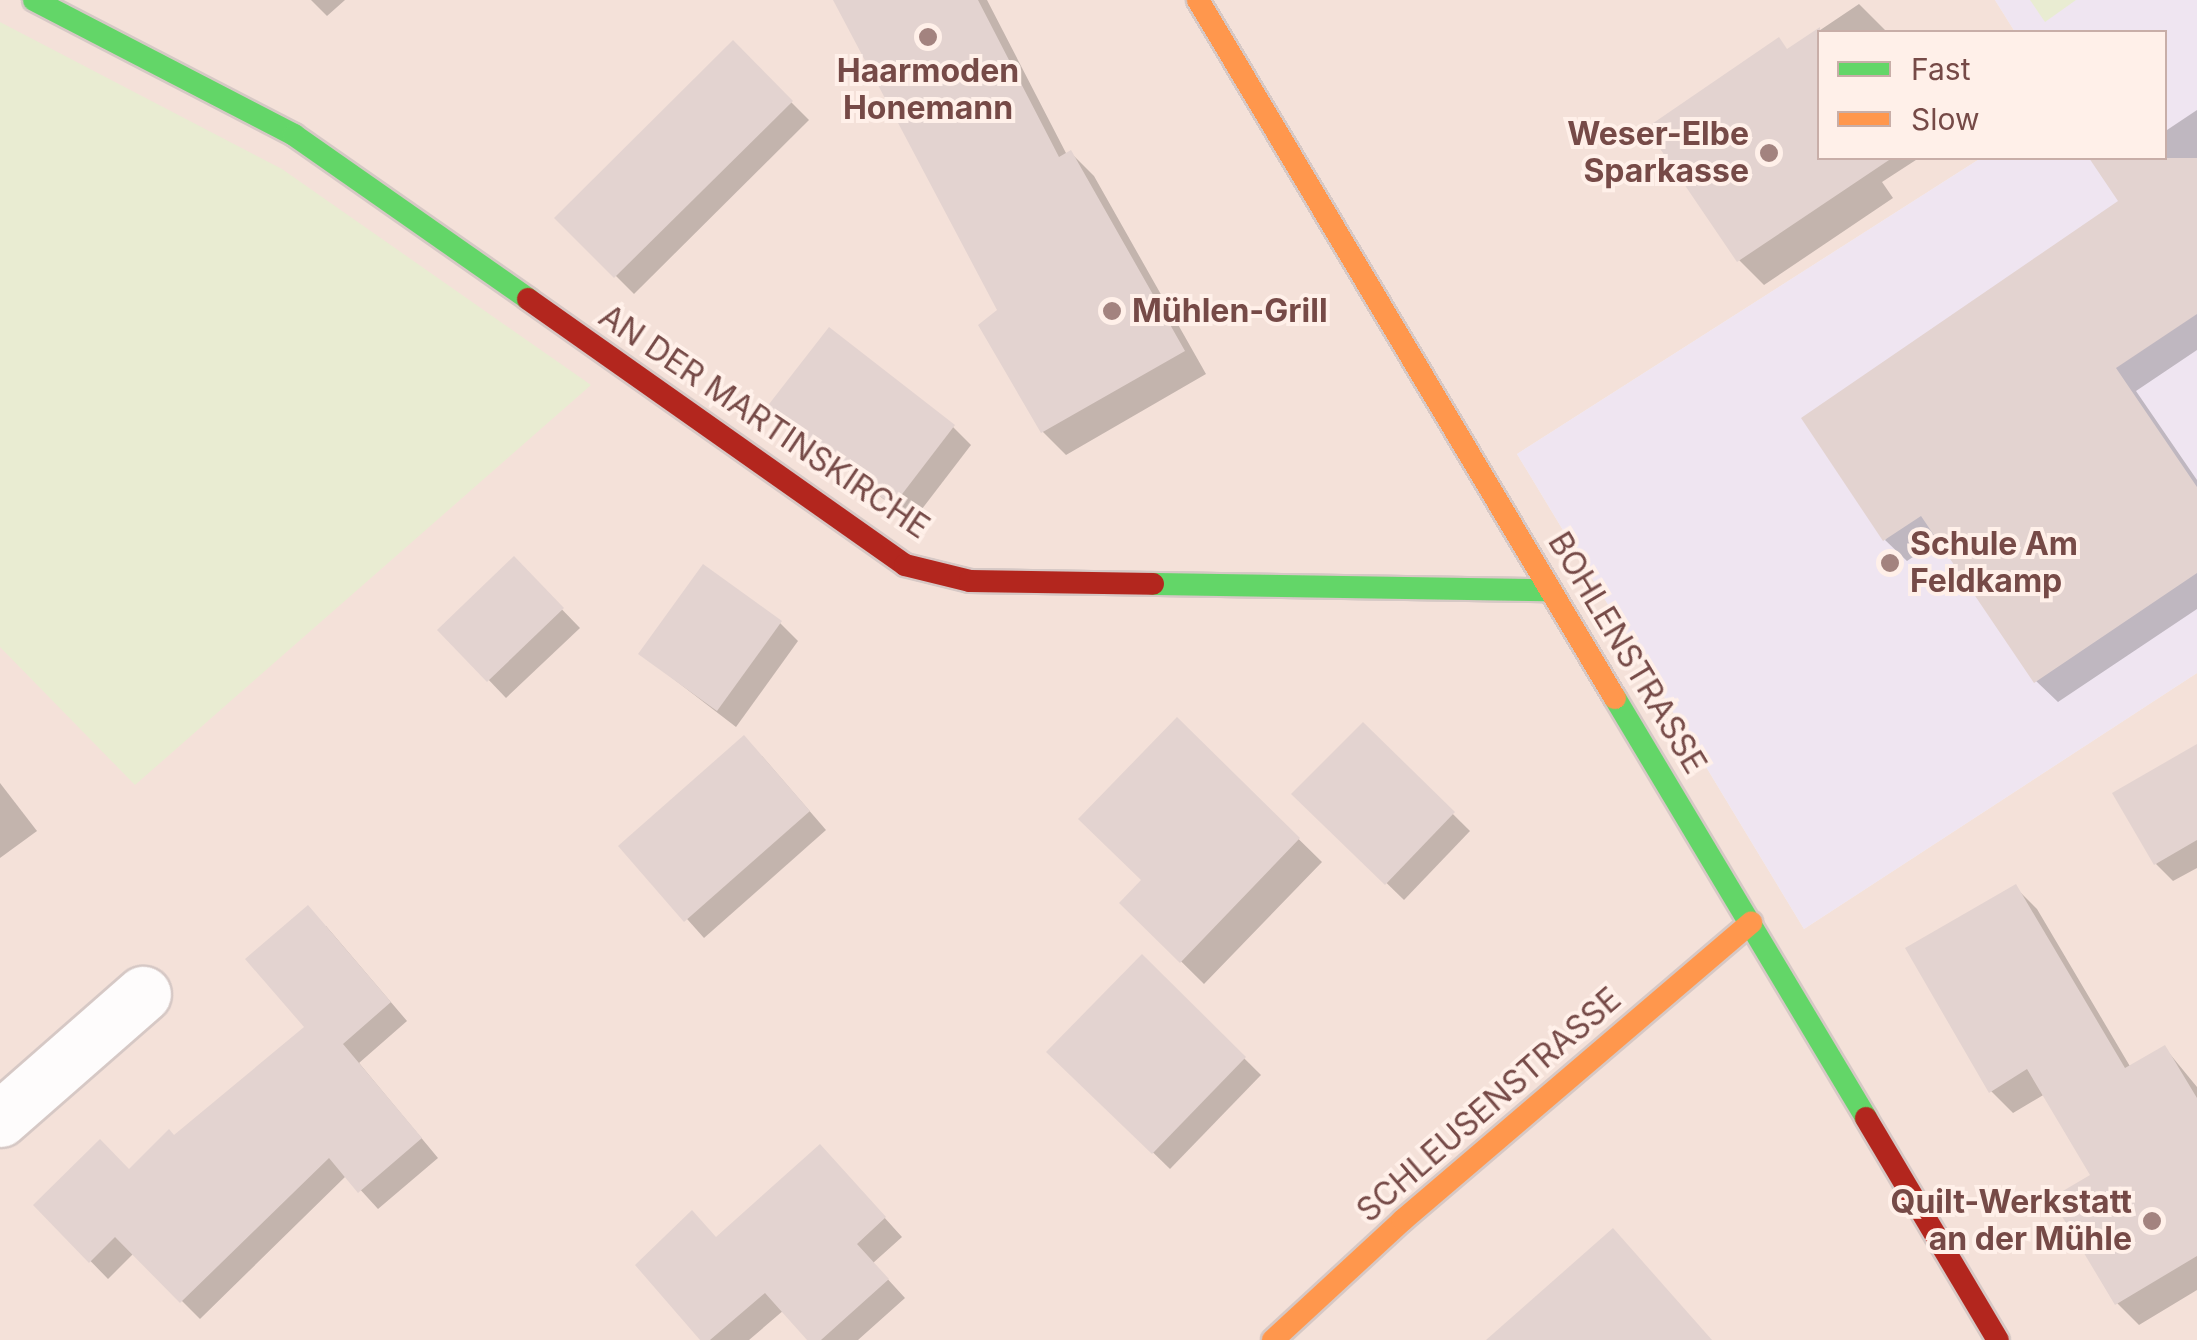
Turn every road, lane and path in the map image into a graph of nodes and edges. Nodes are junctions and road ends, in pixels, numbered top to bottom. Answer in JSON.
{"nodes":[{"id":1,"x":34,"y":0,"type":"edge"},
{"id":2,"x":1198,"y":0,"type":"edge"},
{"id":3,"x":1550,"y":590,"type":"junction"},
{"id":4,"x":1750,"y":923,"type":"junction"},
{"id":5,"x":143,"y":994,"type":"dead end"},
{"id":6,"x":0,"y":1119,"type":"edge"},
{"id":7,"x":1273,"y":1340,"type":"edge"},
{"id":8,"x":1998,"y":1340,"type":"edge"}],
"edges":[{"from":1,"to":3,"type":"street","name":"AN DER MARTINSKIRCHE"},
{"from":2,"to":3,"type":"street","name":"BOHLENSTRASSE"},
{"from":3,"to":4,"type":"street","name":"BOHLENSTRASSE"},
{"from":4,"to":7,"type":"street","name":"SCHLEUSENSTRASSE"},
{"from":4,"to":8,"type":"street","name":"BOHLENSTRASSE"},
{"from":5,"to":6,"type":"street"}]}
